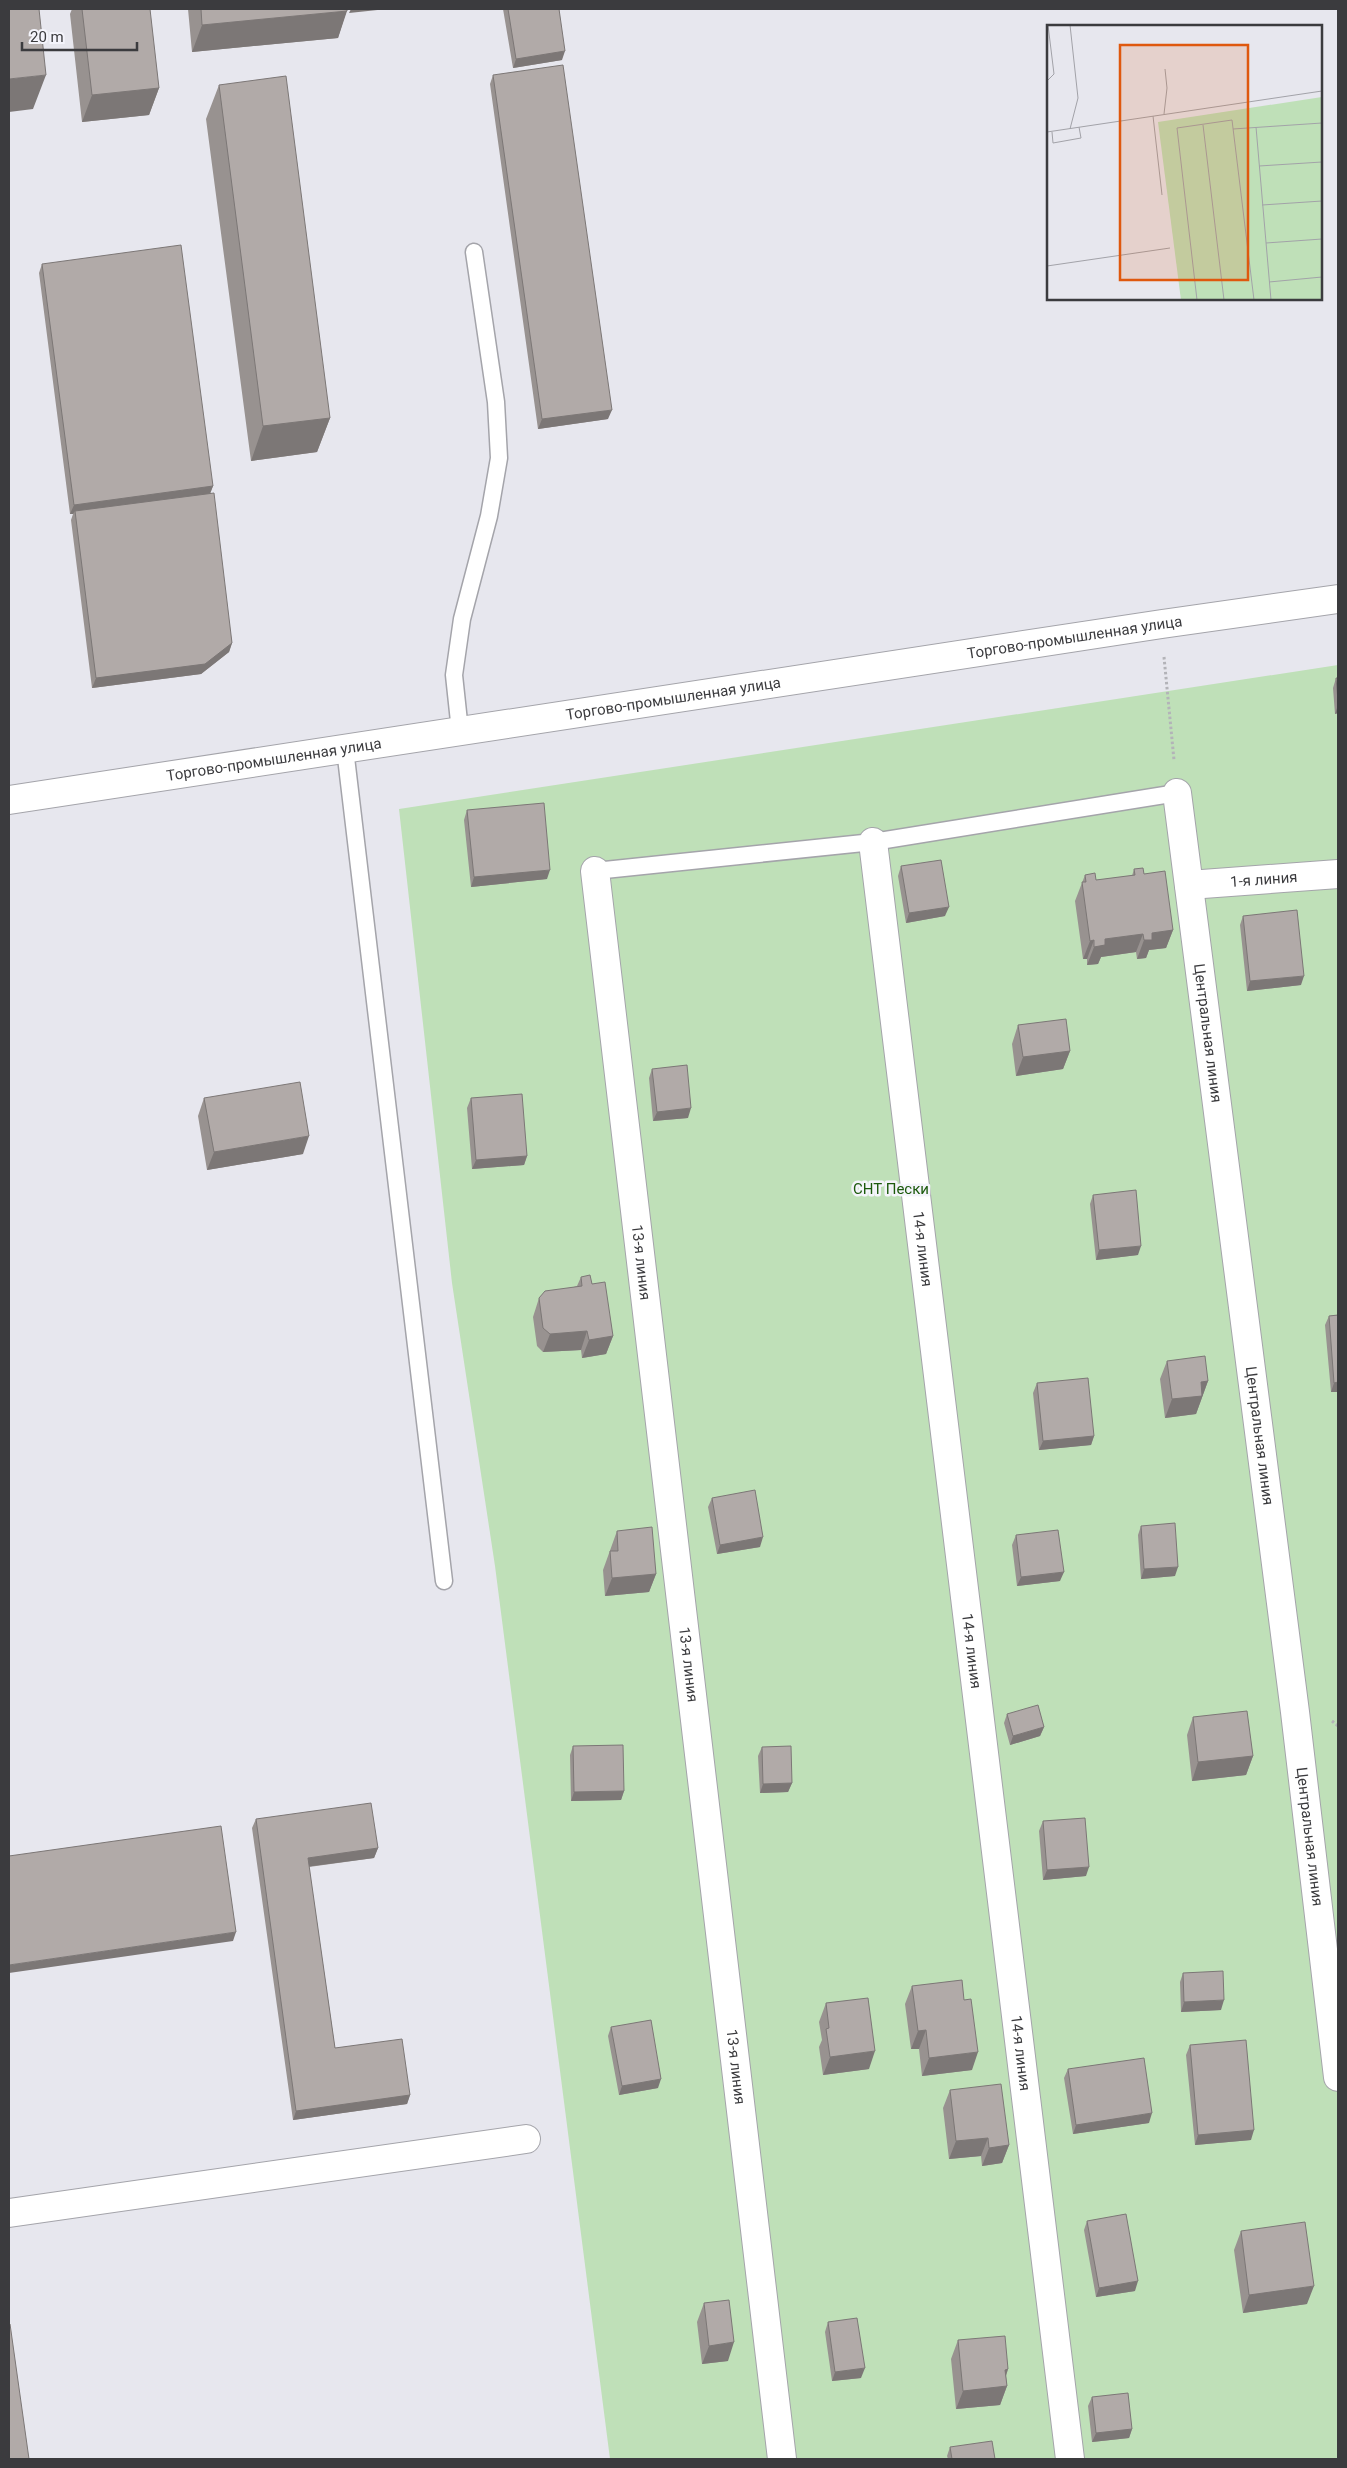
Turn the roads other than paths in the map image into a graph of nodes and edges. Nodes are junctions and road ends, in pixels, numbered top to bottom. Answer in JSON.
{"nodes":[{"id":1,"x":474,"y":252,"type":"dead end"},
{"id":2,"x":1338,"y":599,"type":"edge"},
{"id":3,"x":460,"y":731,"type":"junction"},
{"id":4,"x":345,"y":749,"type":"junction"},
{"id":5,"x":1177,"y":793,"type":"joint"},
{"id":6,"x":9,"y":800,"type":"edge"},
{"id":7,"x":874,"y":842,"type":"junction"},
{"id":8,"x":595,"y":870,"type":"joint"},
{"id":9,"x":1338,"y":874,"type":"edge"},
{"id":10,"x":1189,"y":885,"type":"junction"},
{"id":11,"x":444,"y":1581,"type":"dead end"},
{"id":12,"x":1338,"y":2077,"type":"edge"},
{"id":13,"x":526,"y":2139,"type":"dead end"},
{"id":14,"x":9,"y":2213,"type":"edge"},
{"id":15,"x":782,"y":2459,"type":"edge"},
{"id":16,"x":1070,"y":2459,"type":"edge"}],
"edges":[{"from":1,"to":3,"type":"lane"},
{"from":2,"to":3,"type":"street","name":"Торгово-промышленная улица"},
{"from":3,"to":4,"type":"street","name":"Торгово-промышленная улица"},
{"from":4,"to":6,"type":"street","name":"Торгово-промышленная улица"},
{"from":4,"to":11,"type":"lane"},
{"from":5,"to":7,"type":"lane"},
{"from":5,"to":10,"type":"street","name":"Центральная линия"},
{"from":7,"to":8,"type":"lane"},
{"from":7,"to":16,"type":"street","name":"14-я линия"},
{"from":8,"to":15,"type":"street","name":"13-я линия"},
{"from":9,"to":10,"type":"street","name":"1-я линия"},
{"from":10,"to":12,"type":"street","name":"Центральная линия"},
{"from":13,"to":14,"type":"street"}]}
